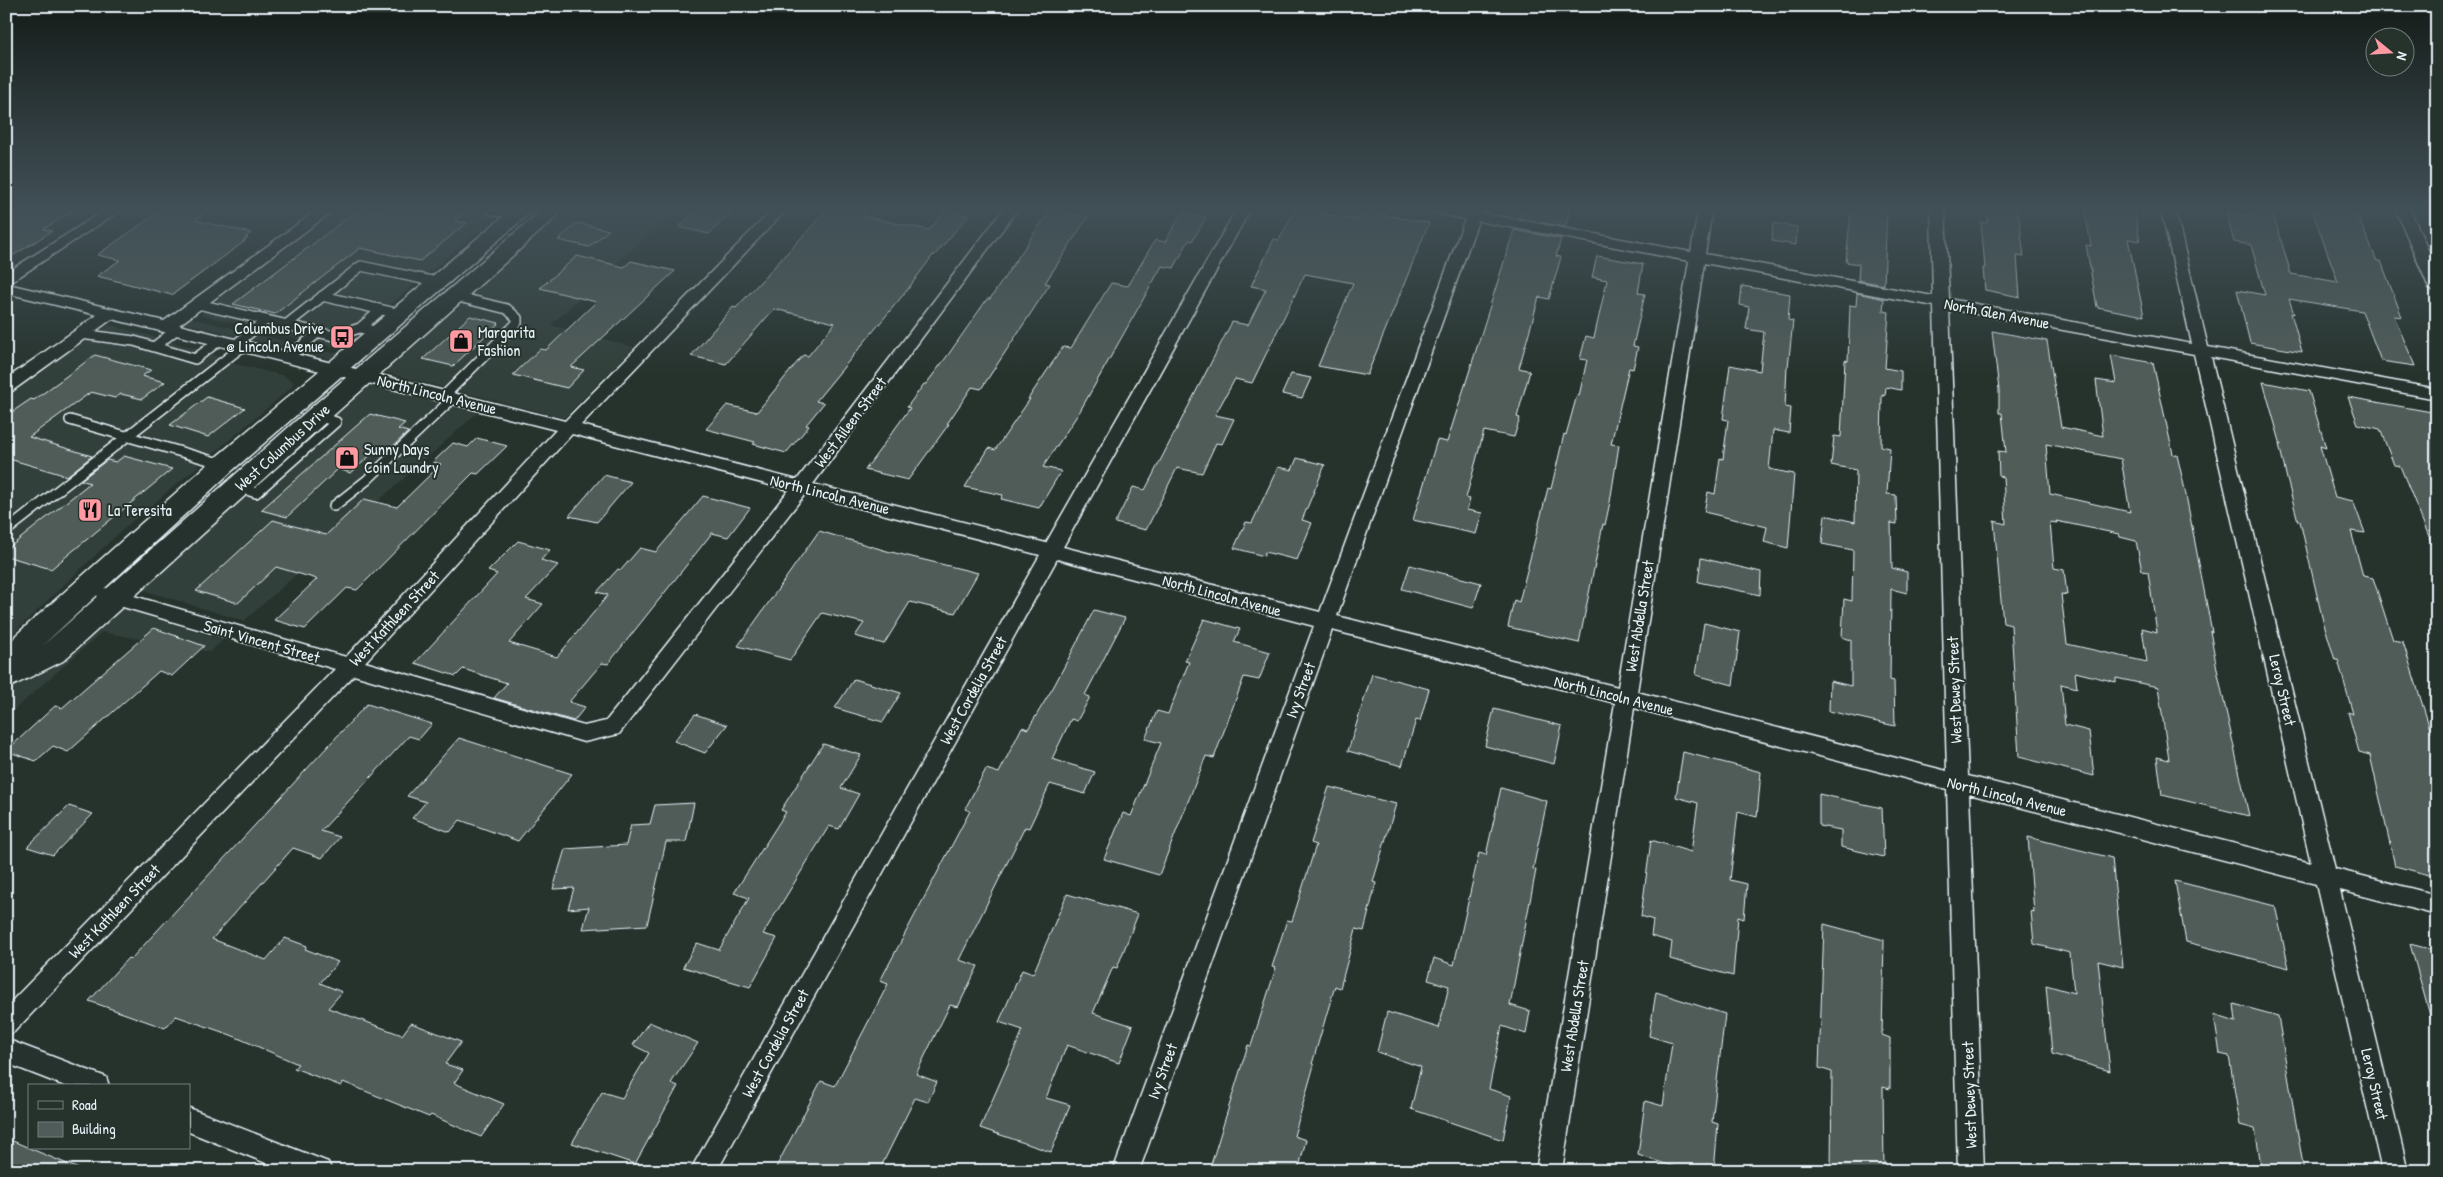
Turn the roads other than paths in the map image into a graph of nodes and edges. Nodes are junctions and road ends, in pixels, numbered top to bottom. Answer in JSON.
{"nodes":[{"id":1,"x":29,"y":265,"type":"edge"},
{"id":2,"x":251,"y":265,"type":"edge"},
{"id":3,"x":469,"y":265,"type":"edge"},
{"id":4,"x":479,"y":265,"type":"edge"},
{"id":5,"x":726,"y":265,"type":"edge"},
{"id":6,"x":969,"y":265,"type":"edge"},
{"id":7,"x":1212,"y":265,"type":"edge"},
{"id":8,"x":1454,"y":265,"type":"edge"},
{"id":9,"x":1697,"y":265,"type":"edge"},
{"id":10,"x":1741,"y":265,"type":"edge"},
{"id":11,"x":1940,"y":265,"type":"edge"},
{"id":12,"x":2182,"y":265,"type":"edge"},
{"id":13,"x":2427,"y":265,"type":"edge"},
{"id":14,"x":6,"y":280,"type":"edge"},
{"id":15,"x":6,"y":288,"type":"edge"},
{"id":16,"x":2437,"y":288,"type":"edge"},
{"id":17,"x":446,"y":289,"type":"junction"},
{"id":18,"x":322,"y":296,"type":"junction"},
{"id":19,"x":1941,"y":302,"type":"junction"},
{"id":20,"x":198,"y":304,"type":"junction"},
{"id":21,"x":110,"y":313,"type":"junction"},
{"id":22,"x":266,"y":320,"type":"junction"},
{"id":23,"x":380,"y":321,"type":"junction"},
{"id":24,"x":286,"y":324,"type":"junction"},
{"id":25,"x":172,"y":328,"type":"junction"},
{"id":26,"x":319,"y":332,"type":"junction"},
{"id":27,"x":81,"y":334,"type":"junction"},
{"id":28,"x":233,"y":343,"type":"junction"},
{"id":29,"x":154,"y":347,"type":"junction"},
{"id":30,"x":2203,"y":351,"type":"junction"},
{"id":31,"x":288,"y":357,"type":"junction"},
{"id":32,"x":336,"y":368,"type":"junction"},
{"id":33,"x":363,"y":376,"type":"junction"},
{"id":34,"x":6,"y":387,"type":"edge"},
{"id":35,"x":2437,"y":394,"type":"edge"},
{"id":36,"x":449,"y":397,"type":"junction"},
{"id":37,"x":70,"y":420,"type":"dead end"},
{"id":38,"x":568,"y":428,"type":"junction"},
{"id":39,"x":128,"y":437,"type":"junction"},
{"id":40,"x":231,"y":476,"type":"junction"},
{"id":41,"x":801,"y":487,"type":"junction"},
{"id":42,"x":334,"y":506,"type":"dead end"},
{"id":43,"x":6,"y":531,"type":"edge"},
{"id":44,"x":1052,"y":550,"type":"junction"},
{"id":45,"x":85,"y":588,"type":"junction"},
{"id":46,"x":115,"y":597,"type":"junction"},
{"id":47,"x":1325,"y":621,"type":"junction"},
{"id":48,"x":350,"y":666,"type":"junction"},
{"id":49,"x":6,"y":676,"type":"edge"},
{"id":50,"x":1626,"y":698,"type":"junction"},
{"id":51,"x":584,"y":734,"type":"joint"},
{"id":52,"x":1958,"y":783,"type":"junction"},
{"id":53,"x":2327,"y":877,"type":"junction"},
{"id":54,"x":2437,"y":905,"type":"edge"},
{"id":55,"x":6,"y":1024,"type":"edge"},
{"id":56,"x":6,"y":1051,"type":"edge"},
{"id":57,"x":93,"y":1084,"type":"edge"},
{"id":58,"x":190,"y":1120,"type":"edge"},
{"id":59,"x":283,"y":1164,"type":"edge"},
{"id":60,"x":319,"y":1171,"type":"edge"},
{"id":61,"x":703,"y":1171,"type":"edge"},
{"id":62,"x":1126,"y":1171,"type":"edge"},
{"id":63,"x":1548,"y":1171,"type":"edge"},
{"id":64,"x":1971,"y":1171,"type":"edge"},
{"id":65,"x":2395,"y":1171,"type":"edge"}],
"edges":[{"from":1,"to":14,"type":"street"},
{"from":2,"to":20,"type":"street"},
{"from":3,"to":17,"type":"main road","name":"West Columbus Drive"},
{"from":4,"to":17,"type":"main road","name":"West Columbus Drive"},
{"from":5,"to":38,"type":"street","name":"West Kathleen Street"},
{"from":6,"to":41,"type":"street","name":"West Aileen Street"},
{"from":7,"to":44,"type":"street","name":"West Cordelia Street"},
{"from":8,"to":47,"type":"street","name":"Ivy Street"},
{"from":9,"to":50,"type":"street","name":"West Abdella Street"},
{"from":10,"to":19,"type":"street","name":"North Glen Avenue"},
{"from":11,"to":19,"type":"street","name":"West Dewey Street"},
{"from":12,"to":30,"type":"street","name":"Leroy Street"},
{"from":13,"to":16,"type":"street"},
{"from":15,"to":21,"type":"street","name":"North Lincoln Avenue"},
{"from":17,"to":18,"type":"lane"},
{"from":17,"to":23,"type":"main road","name":"West Columbus Drive"},
{"from":17,"to":33,"type":"main road","name":"West Columbus Drive"},
{"from":17,"to":36,"type":"lane"},
{"from":18,"to":23,"type":"lane"},
{"from":18,"to":24,"type":"lane"},
{"from":19,"to":30,"type":"street","name":"North Glen Avenue"},
{"from":19,"to":52,"type":"street","name":"West Dewey Street"},
{"from":20,"to":22,"type":"lane"},
{"from":20,"to":25,"type":"street"},
{"from":21,"to":25,"type":"street","name":"North Lincoln Avenue"},
{"from":21,"to":27,"type":"street"},
{"from":22,"to":24,"type":"lane"},
{"from":22,"to":28,"type":"lane"},
{"from":23,"to":26,"type":"lane"},
{"from":23,"to":32,"type":"main road","name":"West Columbus Drive"},
{"from":24,"to":26,"type":"lane"},
{"from":25,"to":28,"type":"street","name":"North Lincoln Avenue"},
{"from":25,"to":29,"type":"lane"},
{"from":26,"to":31,"type":"lane"},
{"from":27,"to":29,"type":"lane"},
{"from":27,"to":34,"type":"street"},
{"from":28,"to":29,"type":"lane"},
{"from":28,"to":31,"type":"street","name":"North Lincoln Avenue"},
{"from":28,"to":39,"type":"lane"},
{"from":30,"to":35,"type":"street","name":"North Glen Avenue"},
{"from":30,"to":53,"type":"street","name":"Leroy Street"},
{"from":31,"to":32,"type":"street","name":"North Lincoln Avenue"},
{"from":32,"to":33,"type":"street","name":"North Lincoln Avenue"},
{"from":32,"to":40,"type":"main road","name":"West Columbus Drive"},
{"from":33,"to":36,"type":"street","name":"North Lincoln Avenue"},
{"from":33,"to":40,"type":"main road","name":"West Columbus Drive"},
{"from":36,"to":38,"type":"street","name":"North Lincoln Avenue"},
{"from":36,"to":42,"type":"lane"},
{"from":37,"to":39,"type":"lane"},
{"from":38,"to":41,"type":"street","name":"North Lincoln Avenue"},
{"from":38,"to":48,"type":"street","name":"West Kathleen Street"},
{"from":39,"to":40,"type":"lane"},
{"from":39,"to":43,"type":"lane"},
{"from":40,"to":45,"type":"main road","name":"West Columbus Drive"},
{"from":40,"to":46,"type":"main road","name":"West Columbus Drive"},
{"from":41,"to":44,"type":"street","name":"North Lincoln Avenue"},
{"from":41,"to":51,"type":"street","name":"West Aileen Street"},
{"from":44,"to":47,"type":"street","name":"North Lincoln Avenue"},
{"from":44,"to":61,"type":"street","name":"West Cordelia Street"},
{"from":45,"to":46,"type":"street","name":"Saint Vincent Street"},
{"from":45,"to":49,"type":"main road","name":"West Columbus Drive"},
{"from":46,"to":48,"type":"street","name":"Saint Vincent Street"},
{"from":46,"to":49,"type":"main road","name":"West Columbus Drive"},
{"from":47,"to":50,"type":"street","name":"North Lincoln Avenue"},
{"from":47,"to":62,"type":"street","name":"Ivy Street"},
{"from":48,"to":51,"type":"street","name":"Saint Vincent Street"},
{"from":48,"to":55,"type":"street","name":"West Kathleen Street"},
{"from":50,"to":52,"type":"street","name":"North Lincoln Avenue"},
{"from":50,"to":63,"type":"street","name":"West Abdella Street"},
{"from":52,"to":53,"type":"street","name":"North Lincoln Avenue"},
{"from":52,"to":64,"type":"street","name":"West Dewey Street"},
{"from":53,"to":54,"type":"street","name":"North Lincoln Avenue"},
{"from":53,"to":65,"type":"street","name":"Leroy Street"},
{"from":56,"to":57,"type":"street"},
{"from":58,"to":59,"type":"street"},
{"from":59,"to":60,"type":"street"}]}
